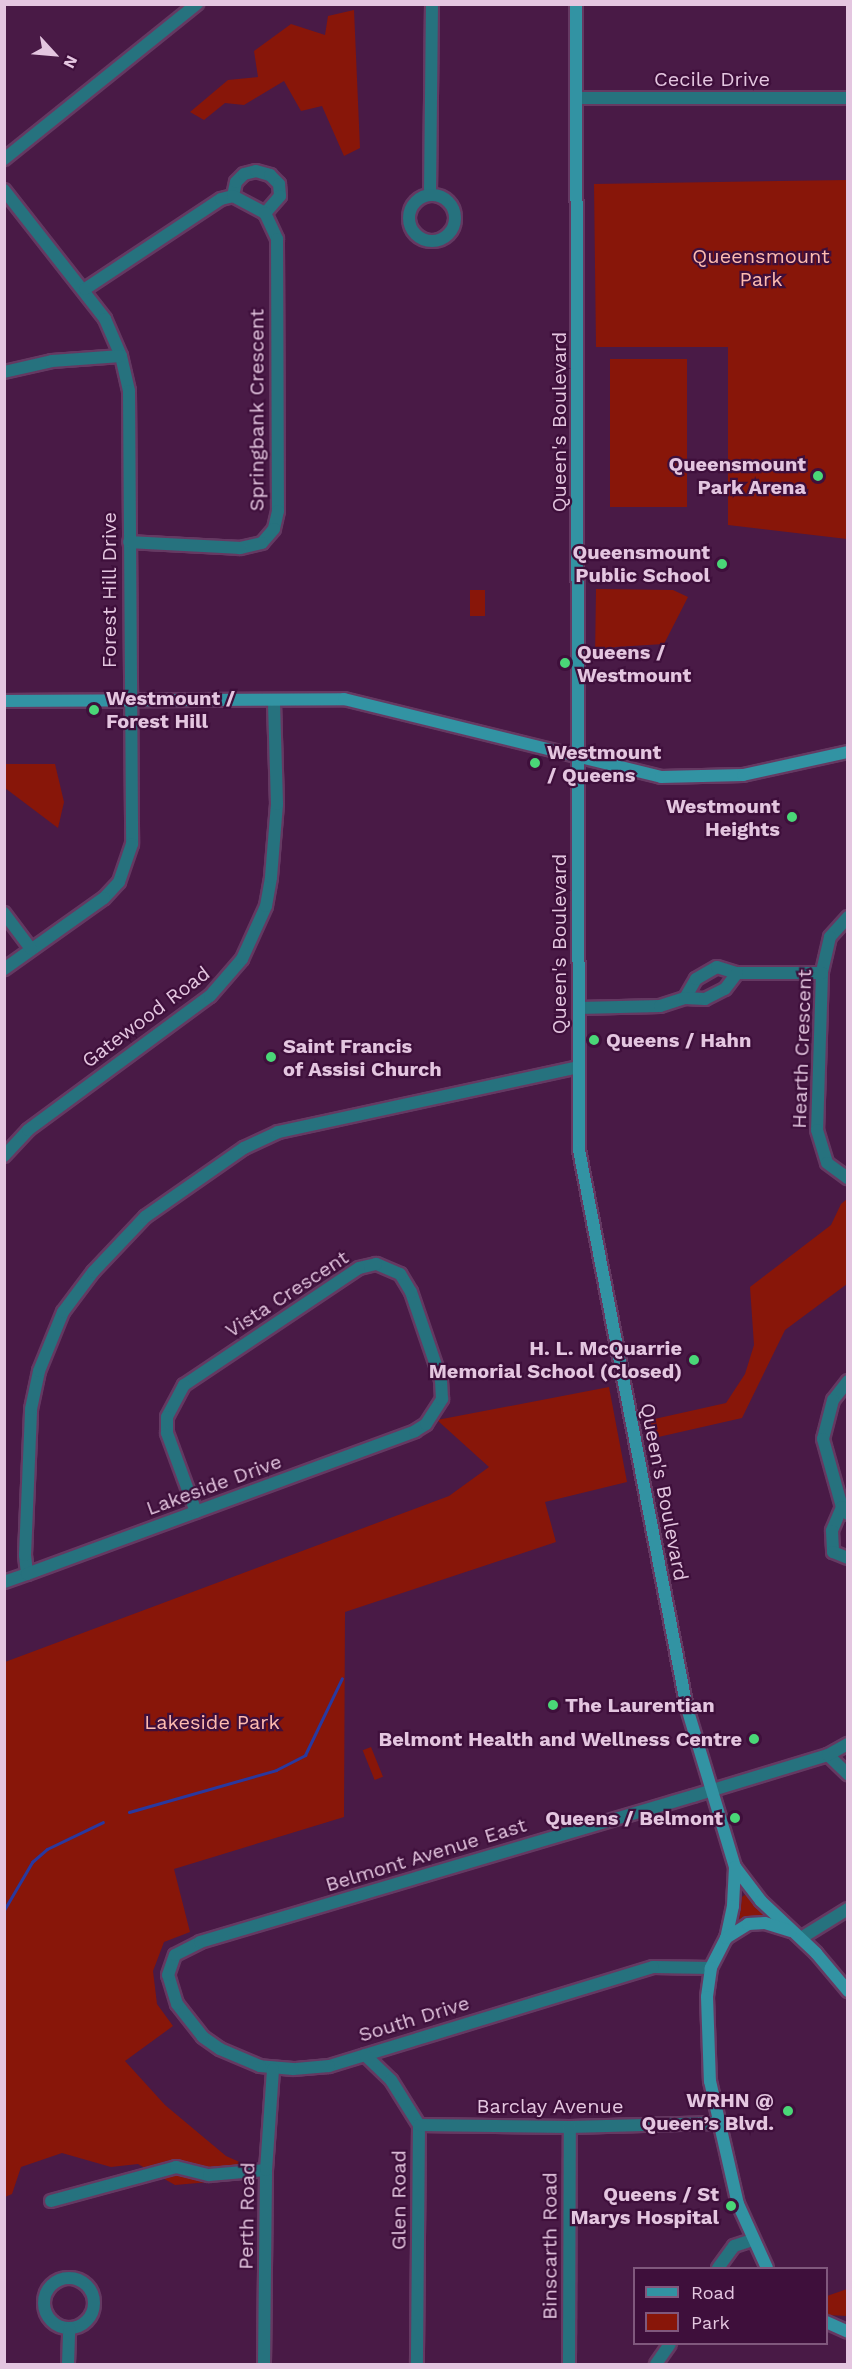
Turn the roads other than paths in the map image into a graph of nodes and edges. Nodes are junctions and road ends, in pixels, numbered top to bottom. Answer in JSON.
{"nodes":[{"id":1,"x":197,"y":4,"type":"edge"},
{"id":2,"x":432,"y":4,"type":"edge"},
{"id":3,"x":576,"y":4,"type":"edge"},
{"id":4,"x":577,"y":98,"type":"junction"},
{"id":5,"x":848,"y":98,"type":"edge"},
{"id":6,"x":4,"y":159,"type":"edge"},
{"id":7,"x":4,"y":190,"type":"edge"},
{"id":8,"x":430,"y":194,"type":"dead end"},
{"id":9,"x":233,"y":196,"type":"junction"},
{"id":10,"x":265,"y":213,"type":"junction"},
{"id":11,"x":85,"y":289,"type":"junction"},
{"id":12,"x":121,"y":356,"type":"junction"},
{"id":13,"x":4,"y":372,"type":"edge"},
{"id":14,"x":129,"y":542,"type":"junction"},
{"id":15,"x":129,"y":699,"type":"junction"},
{"id":16,"x":274,"y":700,"type":"junction"},
{"id":17,"x":4,"y":701,"type":"edge"},
{"id":18,"x":848,"y":752,"type":"edge"},
{"id":19,"x":581,"y":757,"type":"junction"},
{"id":20,"x":4,"y":913,"type":"edge"},
{"id":21,"x":848,"y":917,"type":"edge"},
{"id":22,"x":31,"y":949,"type":"junction"},
{"id":23,"x":4,"y":969,"type":"edge"},
{"id":24,"x":736,"y":973,"type":"junction"},
{"id":25,"x":822,"y":973,"type":"junction"},
{"id":26,"x":685,"y":998,"type":"junction"},
{"id":27,"x":579,"y":1008,"type":"junction"},
{"id":28,"x":578,"y":1067,"type":"junction"},
{"id":29,"x":4,"y":1156,"type":"edge"},
{"id":30,"x":848,"y":1178,"type":"edge"},
{"id":31,"x":848,"y":1381,"type":"edge"},
{"id":32,"x":433,"y":1417,"type":"joint"},
{"id":33,"x":845,"y":1511,"type":"edge"},
{"id":34,"x":196,"y":1512,"type":"junction"},
{"id":35,"x":848,"y":1558,"type":"edge"},
{"id":36,"x":27,"y":1574,"type":"junction"},
{"id":37,"x":4,"y":1582,"type":"edge"},
{"id":38,"x":848,"y":1744,"type":"edge"},
{"id":39,"x":828,"y":1755,"type":"junction"},
{"id":40,"x":848,"y":1774,"type":"edge"},
{"id":41,"x":711,"y":1790,"type":"junction"},
{"id":42,"x":735,"y":1867,"type":"junction"},
{"id":43,"x":848,"y":1909,"type":"edge"},
{"id":44,"x":797,"y":1935,"type":"junction"},
{"id":45,"x":726,"y":1938,"type":"junction"},
{"id":46,"x":711,"y":1968,"type":"junction"},
{"id":47,"x":168,"y":1975,"type":"joint"},
{"id":48,"x":848,"y":1991,"type":"edge"},
{"id":49,"x":365,"y":2055,"type":"junction"},
{"id":50,"x":273,"y":2069,"type":"junction"},
{"id":51,"x":717,"y":2123,"type":"junction"},
{"id":52,"x":419,"y":2125,"type":"junction"},
{"id":53,"x":570,"y":2127,"type":"junction"},
{"id":54,"x":266,"y":2170,"type":"junction"},
{"id":55,"x":51,"y":2201,"type":"dead end"},
{"id":56,"x":753,"y":2240,"type":"junction"},
{"id":57,"x":719,"y":2267,"type":"edge"},
{"id":58,"x":766,"y":2267,"type":"edge"},
{"id":59,"x":828,"y":2321,"type":"edge"},
{"id":60,"x":828,"y":2322,"type":"edge"},
{"id":61,"x":848,"y":2324,"type":"edge"},
{"id":62,"x":69,"y":2328,"type":"junction"},
{"id":63,"x":848,"y":2332,"type":"edge"},
{"id":64,"x":668,"y":2345,"type":"edge"},
{"id":65,"x":68,"y":2364,"type":"edge"},
{"id":66,"x":264,"y":2364,"type":"edge"},
{"id":67,"x":417,"y":2364,"type":"edge"},
{"id":68,"x":569,"y":2364,"type":"edge"},
{"id":69,"x":656,"y":2364,"type":"edge"}],
"edges":[{"from":1,"to":6,"type":"street"},
{"from":2,"to":8,"type":"street"},
{"from":3,"to":4,"type":"street","name":"Queen's Boulevard"},
{"from":4,"to":5,"type":"street","name":"Cecile Drive"},
{"from":4,"to":19,"type":"street","name":"Queen's Boulevard"},
{"from":7,"to":11,"type":"street","name":"Forest Hill Drive"},
{"from":9,"to":10,"type":"street"},
{"from":9,"to":10,"type":"street"},
{"from":9,"to":11,"type":"street"},
{"from":10,"to":14,"type":"street","name":"Springbank Crescent"},
{"from":11,"to":12,"type":"street","name":"Forest Hill Drive"},
{"from":12,"to":13,"type":"street"},
{"from":12,"to":14,"type":"street","name":"Forest Hill Drive"},
{"from":14,"to":15,"type":"street","name":"Forest Hill Drive"},
{"from":15,"to":16,"type":"street"},
{"from":15,"to":17,"type":"street"},
{"from":15,"to":22,"type":"street","name":"Forest Hill Drive"},
{"from":16,"to":19,"type":"street"},
{"from":16,"to":29,"type":"street","name":"Gatewood Road"},
{"from":18,"to":19,"type":"street"},
{"from":19,"to":27,"type":"street","name":"Queen's Boulevard"},
{"from":20,"to":22,"type":"street"},
{"from":21,"to":25,"type":"street","name":"Hearth Crescent"},
{"from":22,"to":23,"type":"street","name":"Forest Hill Drive"},
{"from":24,"to":25,"type":"street"},
{"from":24,"to":26,"type":"street"},
{"from":24,"to":26,"type":"street"},
{"from":25,"to":30,"type":"street","name":"Hearth Crescent"},
{"from":26,"to":27,"type":"street"},
{"from":27,"to":28,"type":"street","name":"Queen's Boulevard"},
{"from":28,"to":36,"type":"street"},
{"from":28,"to":41,"type":"street","name":"Queen's Boulevard"},
{"from":31,"to":33,"type":"street"},
{"from":32,"to":34,"type":"street","name":"Lakeside Drive"},
{"from":32,"to":34,"type":"street","name":"Vista Crescent"},
{"from":33,"to":35,"type":"street"},
{"from":34,"to":36,"type":"street","name":"Lakeside Drive"},
{"from":36,"to":37,"type":"street","name":"Lakeside Drive"},
{"from":38,"to":39,"type":"street","name":"Belmont Avenue East"},
{"from":39,"to":40,"type":"street"},
{"from":39,"to":41,"type":"street","name":"Belmont Avenue East"},
{"from":41,"to":42,"type":"street","name":"Queen's Boulevard"},
{"from":41,"to":47,"type":"street","name":"Belmont Avenue East"},
{"from":42,"to":44,"type":"street","name":"Queen's Boulevard"},
{"from":42,"to":45,"type":"street","name":"Queen's Boulevard"},
{"from":43,"to":44,"type":"street"},
{"from":44,"to":45,"type":"street"},
{"from":44,"to":48,"type":"street","name":"Queen's Boulevard"},
{"from":45,"to":46,"type":"street","name":"Queen's Boulevard"},
{"from":46,"to":49,"type":"street","name":"South Drive"},
{"from":46,"to":51,"type":"street","name":"Queen's Boulevard"},
{"from":47,"to":50,"type":"street","name":"South Drive"},
{"from":49,"to":50,"type":"street","name":"South Drive"},
{"from":49,"to":52,"type":"street","name":"Glen Road"},
{"from":50,"to":54,"type":"street","name":"Perth Road"},
{"from":51,"to":53,"type":"street","name":"Barclay Avenue"},
{"from":51,"to":56,"type":"street","name":"Queen's Boulevard"},
{"from":52,"to":53,"type":"street","name":"Barclay Avenue"},
{"from":52,"to":67,"type":"street","name":"Glen Road"},
{"from":53,"to":68,"type":"street","name":"Binscarth Road"},
{"from":54,"to":55,"type":"street"},
{"from":54,"to":66,"type":"street","name":"Perth Road"},
{"from":56,"to":57,"type":"street"},
{"from":56,"to":58,"type":"street","name":"Queen's Boulevard"},
{"from":59,"to":61,"type":"street"},
{"from":60,"to":63,"type":"street"},
{"from":62,"to":62,"type":"street"},
{"from":62,"to":65,"type":"street"},
{"from":64,"to":69,"type":"street"}]}
